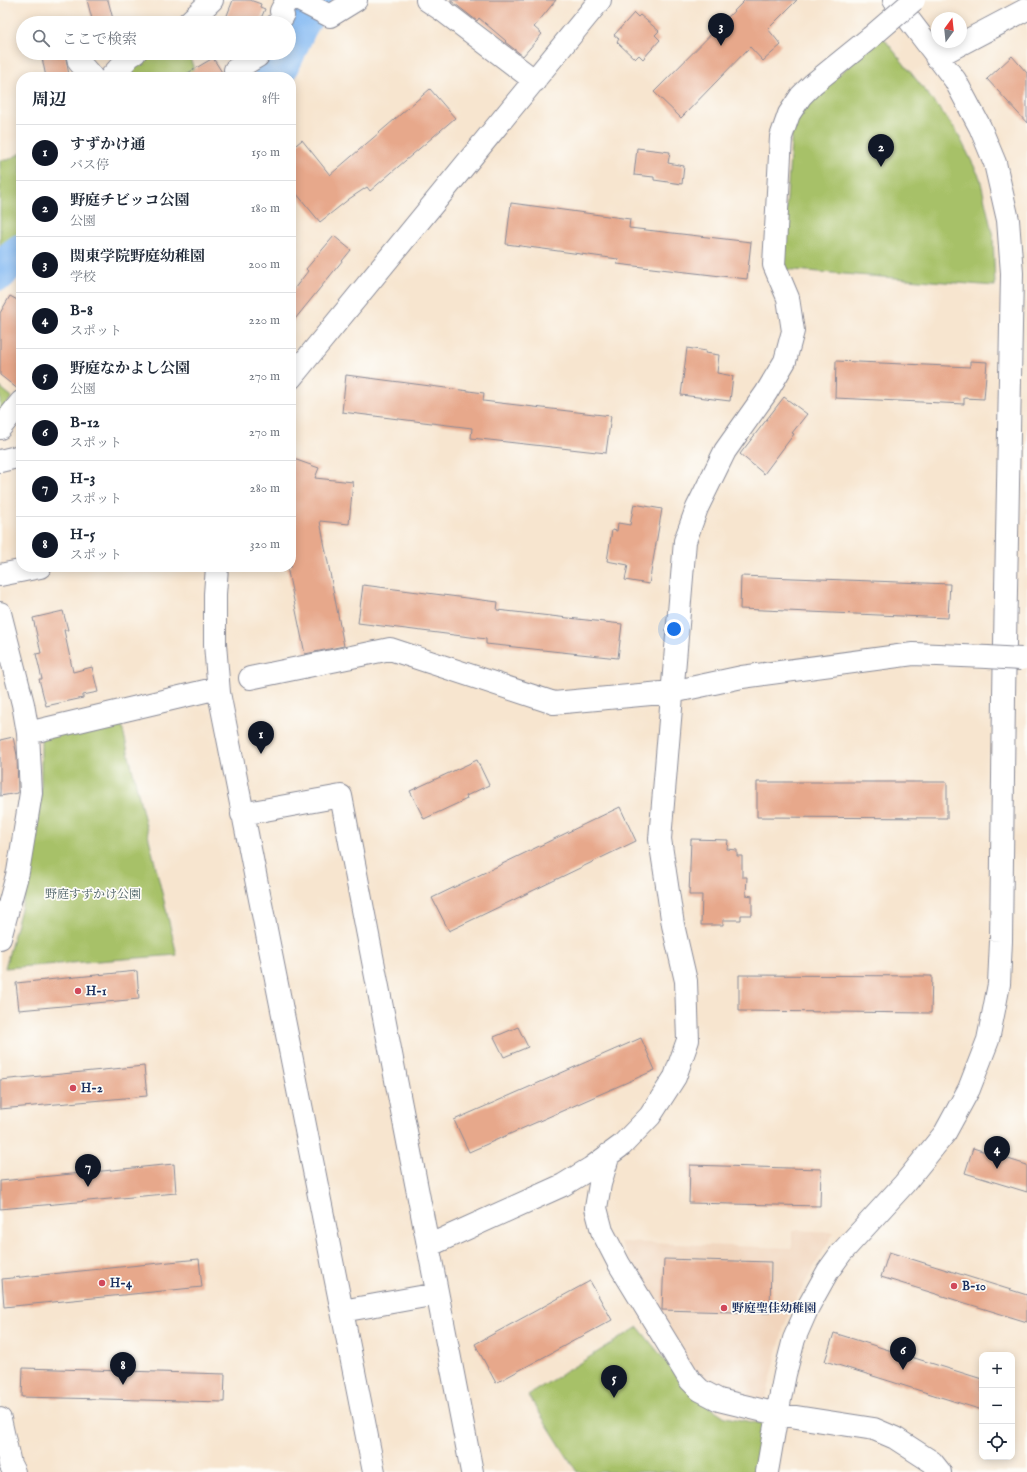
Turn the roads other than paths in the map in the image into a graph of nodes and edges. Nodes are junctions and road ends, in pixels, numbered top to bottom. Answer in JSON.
{"nodes":[{"id":1,"x":212,"y":0,"type":"edge"},
{"id":2,"x":287,"y":0,"type":"edge"},
{"id":3,"x":356,"y":0,"type":"edge"},
{"id":4,"x":600,"y":0,"type":"edge"},
{"id":5,"x":894,"y":0,"type":"edge"},
{"id":6,"x":914,"y":0,"type":"edge"},
{"id":7,"x":440,"y":3,"type":"edge"},
{"id":8,"x":308,"y":4,"type":"edge"},
{"id":9,"x":1025,"y":7,"type":"edge"},
{"id":10,"x":195,"y":16,"type":"edge"},
{"id":11,"x":283,"y":16,"type":"edge"},
{"id":12,"x":936,"y":57,"type":"junction"},
{"id":13,"x":79,"y":60,"type":"edge"},
{"id":14,"x":126,"y":60,"type":"edge"},
{"id":15,"x":251,"y":60,"type":"edge"},
{"id":16,"x":235,"y":70,"type":"dead end"},
{"id":17,"x":88,"y":72,"type":"edge"},
{"id":18,"x":116,"y":72,"type":"edge"},
{"id":19,"x":535,"y":81,"type":"junction"},
{"id":20,"x":1019,"y":257,"type":"edge"},
{"id":21,"x":1019,"y":359,"type":"edge"},
{"id":22,"x":296,"y":365,"type":"edge"},
{"id":23,"x":16,"y":408,"type":"edge"},
{"id":24,"x":0,"y":428,"type":"edge"},
{"id":25,"x":16,"y":457,"type":"edge"},
{"id":26,"x":0,"y":461,"type":"edge"},
{"id":27,"x":16,"y":572,"type":"edge"},
{"id":28,"x":217,"y":572,"type":"edge"},
{"id":29,"x":0,"y":575,"type":"edge"},
{"id":30,"x":0,"y":613,"type":"edge"},
{"id":31,"x":1024,"y":659,"type":"edge"},
{"id":32,"x":250,"y":678,"type":"dead end"},
{"id":33,"x":218,"y":688,"type":"junction"},
{"id":34,"x":672,"y":692,"type":"junction"},
{"id":35,"x":28,"y":733,"type":"junction"},
{"id":36,"x":242,"y":814,"type":"junction"},
{"id":37,"x":0,"y":938,"type":"edge"},
{"id":38,"x":609,"y":1154,"type":"junction"},
{"id":39,"x":428,"y":1246,"type":"junction"},
{"id":40,"x":438,"y":1294,"type":"junction"},
{"id":41,"x":342,"y":1311,"type":"junction"},
{"id":42,"x":777,"y":1414,"type":"junction"},
{"id":43,"x":0,"y":1419,"type":"edge"},
{"id":44,"x":14,"y":1472,"type":"edge"},
{"id":45,"x":374,"y":1472,"type":"edge"},
{"id":46,"x":472,"y":1472,"type":"edge"},
{"id":47,"x":767,"y":1472,"type":"edge"},
{"id":48,"x":940,"y":1472,"type":"edge"}],
"edges":[{"from":1,"to":10,"type":"street"},
{"from":2,"to":11,"type":"street"},
{"from":3,"to":8,"type":"street"},
{"from":4,"to":19,"type":"street"},
{"from":5,"to":12,"type":"street"},
{"from":6,"to":34,"type":"street","bridge":true},
{"from":7,"to":19,"type":"street"},
{"from":9,"to":12,"type":"street"},
{"from":12,"to":20,"type":"street"},
{"from":13,"to":17,"type":"street"},
{"from":14,"to":18,"type":"street"},
{"from":15,"to":16,"type":"street"},
{"from":19,"to":22,"type":"street"},
{"from":20,"to":21,"type":"street"},
{"from":21,"to":42,"type":"street"},
{"from":23,"to":24,"type":"street"},
{"from":25,"to":26,"type":"street"},
{"from":27,"to":29,"type":"street"},
{"from":28,"to":33,"type":"street"},
{"from":30,"to":35,"type":"street"},
{"from":31,"to":34,"type":"street","bridge":true},
{"from":32,"to":34,"type":"street"},
{"from":33,"to":35,"type":"street"},
{"from":33,"to":36,"type":"street"},
{"from":34,"to":38,"type":"street"},
{"from":35,"to":37,"type":"street"},
{"from":36,"to":39,"type":"street"},
{"from":36,"to":41,"type":"street"},
{"from":38,"to":39,"type":"street"},
{"from":38,"to":42,"type":"street"},
{"from":39,"to":40,"type":"street"},
{"from":40,"to":41,"type":"street"},
{"from":40,"to":46,"type":"street"},
{"from":41,"to":45,"type":"street"},
{"from":42,"to":47,"type":"street"},
{"from":42,"to":48,"type":"street"},
{"from":43,"to":44,"type":"street"}]}
